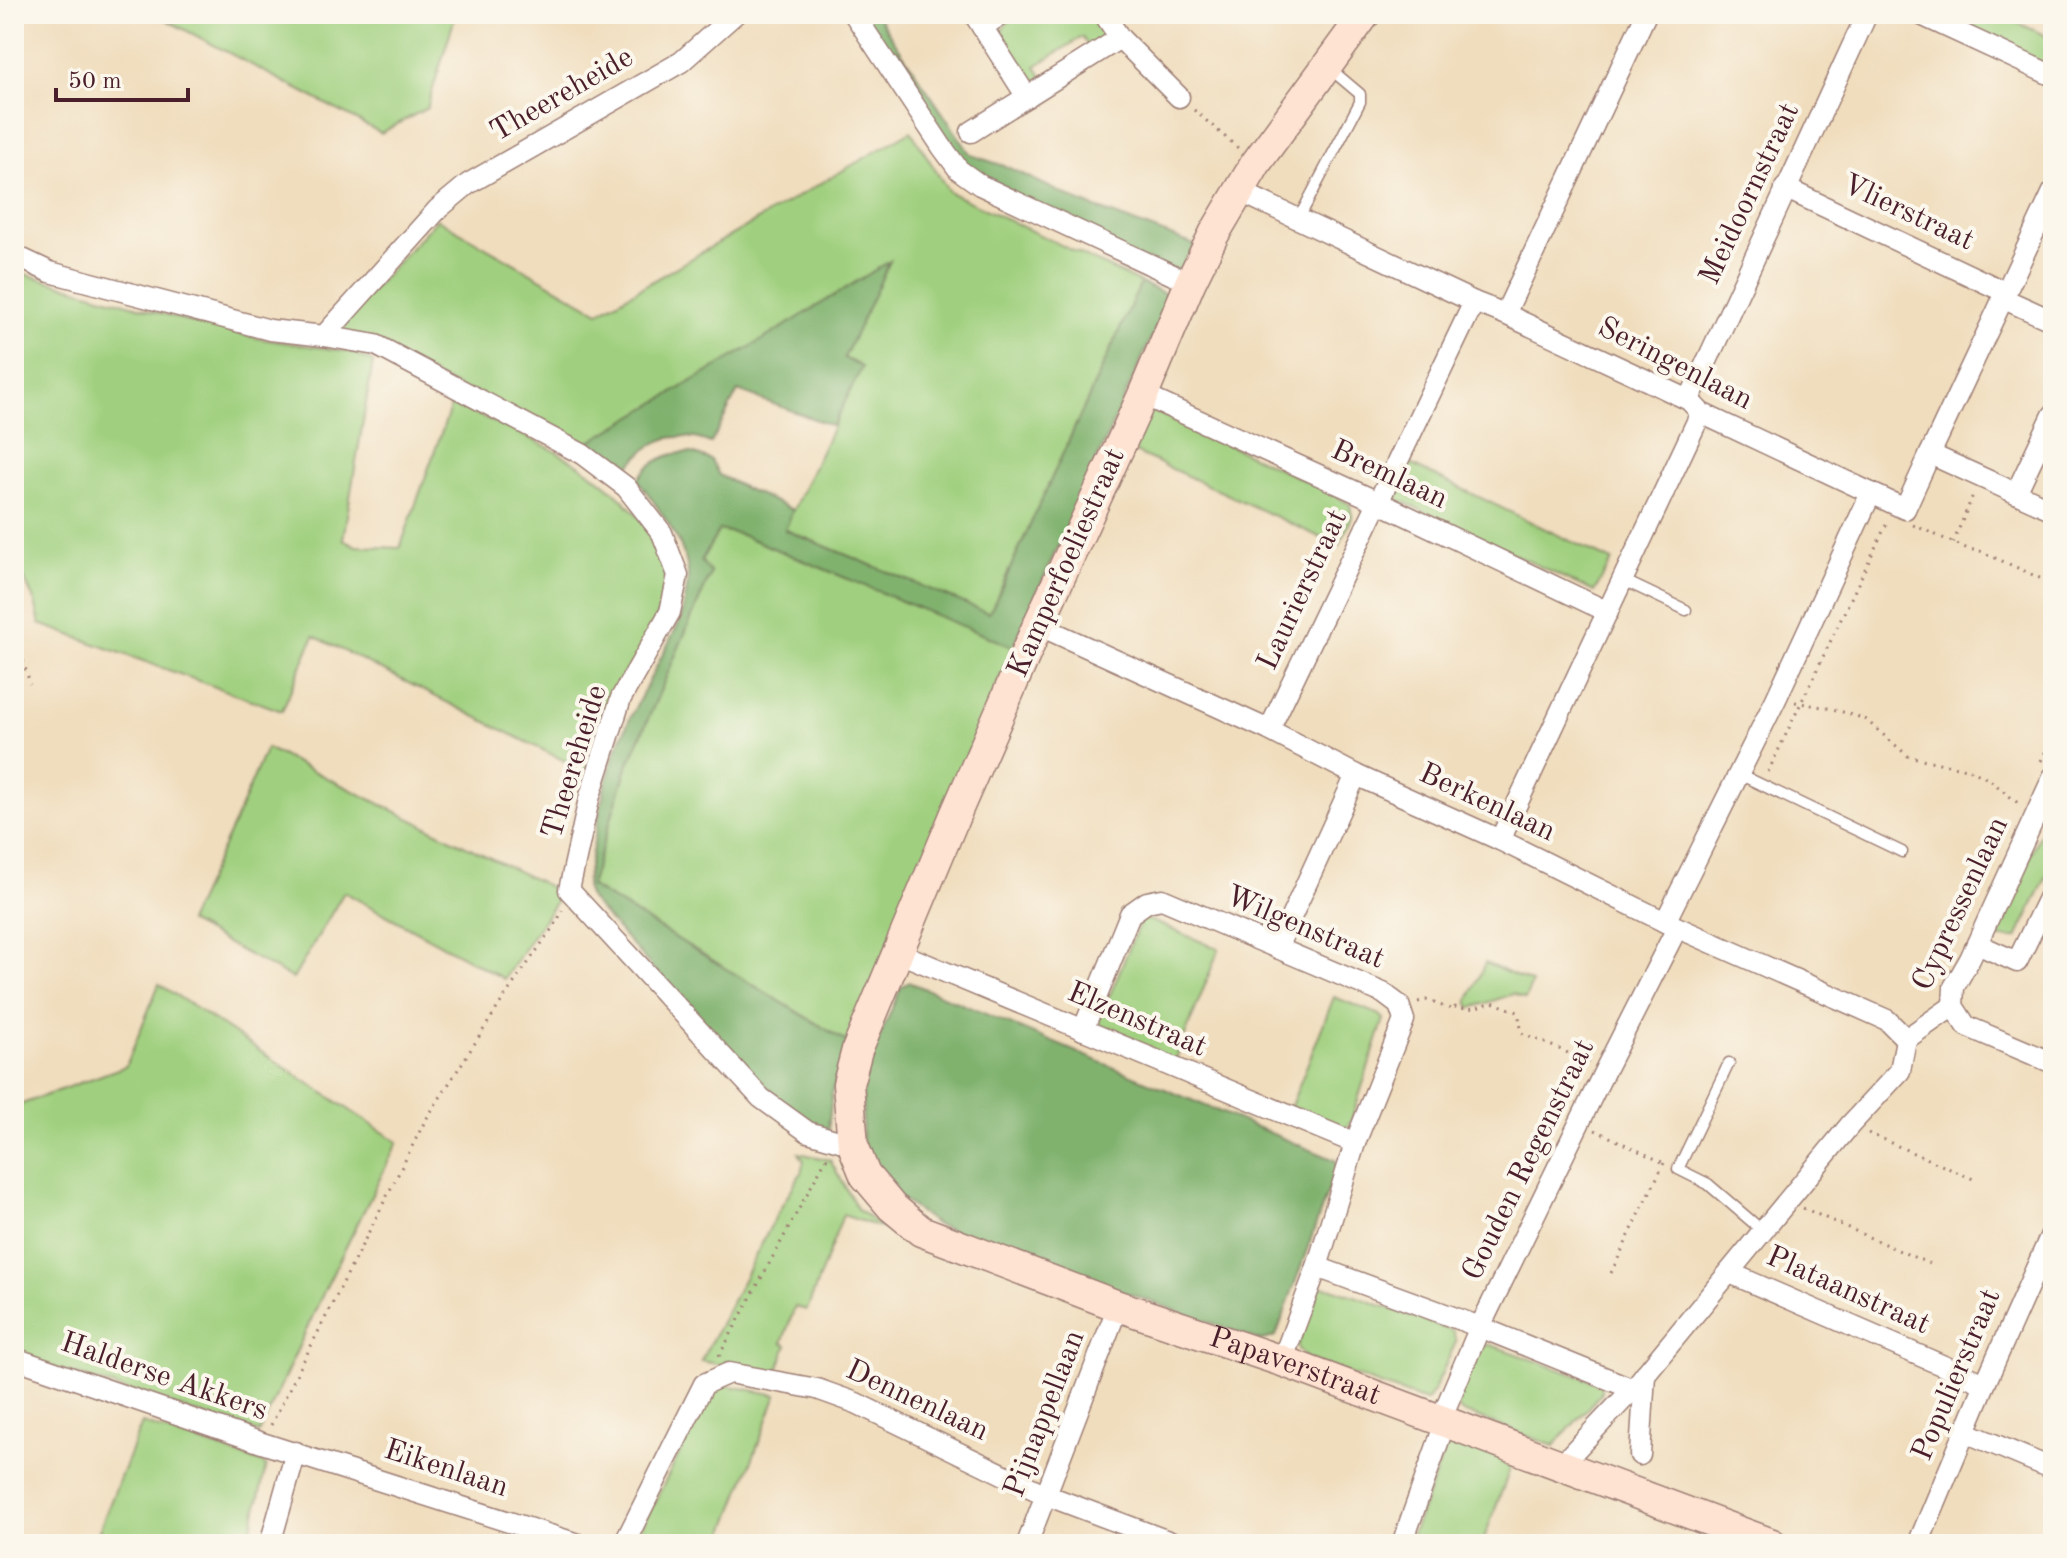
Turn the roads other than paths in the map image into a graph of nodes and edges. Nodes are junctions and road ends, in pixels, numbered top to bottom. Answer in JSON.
{"nodes":[{"id":1,"x":735,"y":14,"type":"edge"},
{"id":2,"x":854,"y":14,"type":"edge"},
{"id":3,"x":1002,"y":14,"type":"edge"},
{"id":4,"x":1104,"y":14,"type":"edge"},
{"id":5,"x":1365,"y":14,"type":"edge"},
{"id":6,"x":1646,"y":14,"type":"edge"},
{"id":7,"x":1867,"y":14,"type":"edge"},
{"id":8,"x":1919,"y":14,"type":"edge"},
{"id":9,"x":978,"y":20,"type":"edge"},
{"id":10,"x":1120,"y":38,"type":"junction"},
{"id":11,"x":1327,"y":66,"type":"junction"},
{"id":12,"x":2053,"y":76,"type":"edge"},
{"id":13,"x":1027,"y":97,"type":"junction"},
{"id":14,"x":1179,"y":97,"type":"road end"},
{"id":15,"x":971,"y":132,"type":"dead end"},
{"id":16,"x":1785,"y":188,"type":"junction"},
{"id":17,"x":1239,"y":191,"type":"junction"},
{"id":18,"x":2053,"y":192,"type":"edge"},
{"id":19,"x":1299,"y":218,"type":"junction"},
{"id":20,"x":14,"y":255,"type":"edge"},
{"id":21,"x":1190,"y":283,"type":"junction"},
{"id":22,"x":2003,"y":295,"type":"junction"},
{"id":23,"x":1474,"y":302,"type":"junction"},
{"id":24,"x":1505,"y":314,"type":"junction"},
{"id":25,"x":2053,"y":321,"type":"edge"},
{"id":26,"x":324,"y":336,"type":"junction"},
{"id":27,"x":1143,"y":395,"type":"junction"},
{"id":28,"x":1695,"y":406,"type":"junction"},
{"id":29,"x":2053,"y":415,"type":"edge"},
{"id":30,"x":1930,"y":454,"type":"junction"},
{"id":31,"x":1871,"y":493,"type":"junction"},
{"id":32,"x":2016,"y":493,"type":"junction"},
{"id":33,"x":1378,"y":502,"type":"junction"},
{"id":34,"x":2053,"y":510,"type":"edge"},
{"id":35,"x":1623,"y":580,"type":"junction"},
{"id":36,"x":1686,"y":610,"type":"dead end"},
{"id":37,"x":1608,"y":612,"type":"junction"},
{"id":38,"x":1038,"y":625,"type":"junction"},
{"id":39,"x":1269,"y":730,"type":"junction"},
{"id":40,"x":1739,"y":774,"type":"junction"},
{"id":41,"x":1356,"y":775,"type":"junction"},
{"id":42,"x":2053,"y":777,"type":"edge"},
{"id":43,"x":1500,"y":840,"type":"junction"},
{"id":44,"x":1902,"y":852,"type":"dead end"},
{"id":45,"x":2053,"y":888,"type":"edge"},
{"id":46,"x":1671,"y":925,"type":"junction"},
{"id":47,"x":1977,"y":944,"type":"junction"},
{"id":48,"x":1277,"y":948,"type":"junction"},
{"id":49,"x":897,"y":952,"type":"junction"},
{"id":50,"x":1953,"y":1006,"type":"junction"},
{"id":51,"x":1083,"y":1030,"type":"junction"},
{"id":52,"x":1906,"y":1039,"type":"junction"},
{"id":53,"x":1729,"y":1063,"type":"dead end"},
{"id":54,"x":2053,"y":1063,"type":"edge"},
{"id":55,"x":1355,"y":1143,"type":"junction"},
{"id":56,"x":853,"y":1145,"type":"junction"},
{"id":57,"x":2053,"y":1230,"type":"edge"},
{"id":58,"x":1764,"y":1232,"type":"junction"},
{"id":59,"x":1317,"y":1267,"type":"junction"},
{"id":60,"x":1730,"y":1273,"type":"junction"},
{"id":61,"x":1118,"y":1306,"type":"junction"},
{"id":62,"x":1480,"y":1327,"type":"junction"},
{"id":63,"x":14,"y":1358,"type":"edge"},
{"id":64,"x":1282,"y":1361,"type":"junction"},
{"id":65,"x":1639,"y":1381,"type":"junction"},
{"id":66,"x":1985,"y":1384,"type":"junction"},
{"id":67,"x":1443,"y":1422,"type":"junction"},
{"id":68,"x":1965,"y":1432,"type":"junction"},
{"id":69,"x":296,"y":1452,"type":"junction"},
{"id":70,"x":1640,"y":1455,"type":"dead end"},
{"id":71,"x":1560,"y":1466,"type":"junction"},
{"id":72,"x":2053,"y":1469,"type":"edge"},
{"id":73,"x":1046,"y":1495,"type":"junction"},
{"id":74,"x":270,"y":1544,"type":"edge"},
{"id":75,"x":578,"y":1544,"type":"edge"},
{"id":76,"x":624,"y":1544,"type":"edge"},
{"id":77,"x":1027,"y":1544,"type":"edge"},
{"id":78,"x":1176,"y":1544,"type":"edge"},
{"id":79,"x":1402,"y":1544,"type":"edge"},
{"id":80,"x":1772,"y":1544,"type":"edge"},
{"id":81,"x":1918,"y":1544,"type":"edge"}],
"edges":[{"from":1,"to":26,"type":"street","name":"Theereheide"},
{"from":2,"to":21,"type":"street"},
{"from":3,"to":9,"type":"street"},
{"from":4,"to":10,"type":"street"},
{"from":5,"to":11,"type":"street","name":"Kamperfoeliestraat"},
{"from":6,"to":24,"type":"street"},
{"from":7,"to":16,"type":"street","name":"Meidoornstraat"},
{"from":8,"to":12,"type":"street"},
{"from":9,"to":13,"type":"street"},
{"from":10,"to":13,"type":"street"},
{"from":10,"to":14,"type":"street"},
{"from":11,"to":17,"type":"street","name":"Kamperfoeliestraat"},
{"from":11,"to":19,"type":"lane"},
{"from":13,"to":15,"type":"street"},
{"from":16,"to":22,"type":"street","name":"Vlierstraat"},
{"from":16,"to":28,"type":"street","name":"Meidoornstraat"},
{"from":17,"to":19,"type":"street","name":"Seringenlaan"},
{"from":17,"to":21,"type":"street","name":"Kamperfoeliestraat"},
{"from":18,"to":22,"type":"street"},
{"from":19,"to":23,"type":"street","name":"Seringenlaan"},
{"from":20,"to":26,"type":"street","name":"Theereheide"},
{"from":21,"to":27,"type":"street","name":"Kamperfoeliestraat"},
{"from":22,"to":25,"type":"street","name":"Vlierstraat"},
{"from":22,"to":30,"type":"street"},
{"from":23,"to":24,"type":"street","name":"Seringenlaan"},
{"from":23,"to":33,"type":"street","name":"Laurierstraat"},
{"from":24,"to":28,"type":"street","name":"Seringenlaan"},
{"from":26,"to":56,"type":"street","name":"Theereheide"},
{"from":27,"to":33,"type":"street","name":"Bremlaan"},
{"from":27,"to":38,"type":"street","name":"Kamperfoeliestraat"},
{"from":28,"to":31,"type":"street","name":"Seringenlaan"},
{"from":28,"to":35,"type":"street","name":"Meidoornstraat"},
{"from":29,"to":32,"type":"street"},
{"from":30,"to":31,"type":"street","name":"Seringenlaan"},
{"from":30,"to":32,"type":"street"},
{"from":31,"to":40,"type":"street","name":"Gouden Regenstraat"},
{"from":32,"to":34,"type":"street"},
{"from":33,"to":37,"type":"street","name":"Bremlaan"},
{"from":33,"to":39,"type":"street","name":"Laurierstraat"},
{"from":35,"to":36,"type":"lane"},
{"from":35,"to":37,"type":"street","name":"Meidoornstraat"},
{"from":37,"to":43,"type":"street","name":"Meidoornstraat"},
{"from":38,"to":39,"type":"street","name":"Berkenlaan"},
{"from":38,"to":49,"type":"street","name":"Kamperfoeliestraat"},
{"from":39,"to":41,"type":"street","name":"Berkenlaan"},
{"from":40,"to":44,"type":"lane"},
{"from":40,"to":46,"type":"street","name":"Gouden Regenstraat"},
{"from":41,"to":43,"type":"street","name":"Berkenlaan"},
{"from":41,"to":48,"type":"street"},
{"from":42,"to":47,"type":"street","name":"Cypressenlaan"},
{"from":43,"to":46,"type":"street","name":"Berkenlaan"},
{"from":45,"to":47,"type":"street"},
{"from":46,"to":52,"type":"street","name":"Berkenlaan"},
{"from":46,"to":62,"type":"street","name":"Gouden Regenstraat"},
{"from":47,"to":50,"type":"street","name":"Cypressenlaan"},
{"from":48,"to":51,"type":"street","name":"Wilgenstraat"},
{"from":48,"to":55,"type":"street","name":"Wilgenstraat"},
{"from":49,"to":51,"type":"street","name":"Elzenstraat"},
{"from":49,"to":56,"type":"street","name":"Kamperfoeliestraat"},
{"from":50,"to":52,"type":"street","name":"Cypressenlaan"},
{"from":50,"to":54,"type":"street"},
{"from":51,"to":55,"type":"street","name":"Elzenstraat"},
{"from":52,"to":58,"type":"street"},
{"from":53,"to":58,"type":"lane"},
{"from":55,"to":59,"type":"street","name":"Wilgenstraat"},
{"from":56,"to":61,"type":"street","name":"Papaverstraat"},
{"from":57,"to":66,"type":"street","name":"Populierstraat"},
{"from":58,"to":60,"type":"street"},
{"from":59,"to":62,"type":"street"},
{"from":59,"to":64,"type":"street","name":"Wilgenstraat"},
{"from":60,"to":65,"type":"street"},
{"from":60,"to":66,"type":"street","name":"Plataanstraat"},
{"from":61,"to":64,"type":"street","name":"Papaverstraat"},
{"from":61,"to":73,"type":"street","name":"Pijnappellaan"},
{"from":62,"to":65,"type":"street"},
{"from":62,"to":67,"type":"street","name":"Gouden Regenstraat"},
{"from":63,"to":69,"type":"street","name":"Halderse Akkers"},
{"from":64,"to":67,"type":"street","name":"Papaverstraat"},
{"from":65,"to":70,"type":"street"},
{"from":65,"to":71,"type":"street"},
{"from":66,"to":68,"type":"street","name":"Populierstraat"},
{"from":67,"to":71,"type":"street","name":"Papaverstraat"},
{"from":67,"to":79,"type":"street","name":"Gouden Regenstraat"},
{"from":68,"to":72,"type":"street"},
{"from":68,"to":81,"type":"street","name":"Populierstraat"},
{"from":69,"to":74,"type":"street"},
{"from":69,"to":75,"type":"street","name":"Eikenlaan"},
{"from":71,"to":80,"type":"street","name":"Papaverstraat"},
{"from":73,"to":76,"type":"street","name":"Dennenlaan"},
{"from":73,"to":77,"type":"street","name":"Pijnappellaan"},
{"from":73,"to":78,"type":"street","name":"Dennenlaan"}]}
